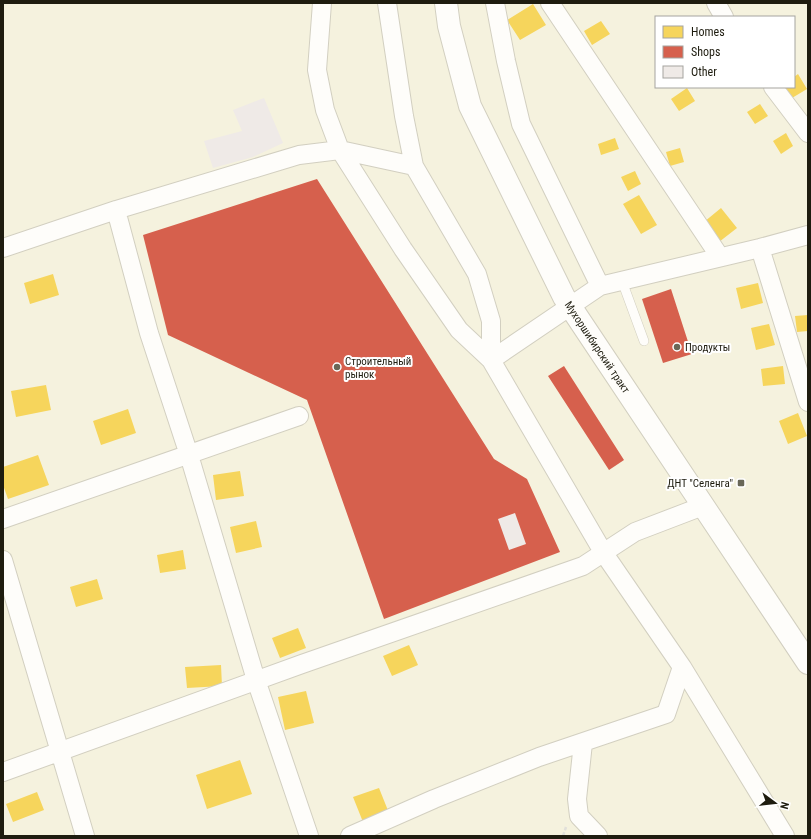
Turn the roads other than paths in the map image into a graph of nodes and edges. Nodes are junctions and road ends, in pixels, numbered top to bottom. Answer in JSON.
{"nodes":[{"id":1,"x":322,"y":3,"type":"edge"},
{"id":2,"x":388,"y":3,"type":"edge"},
{"id":3,"x":446,"y":3,"type":"edge"},
{"id":4,"x":495,"y":3,"type":"edge"},
{"id":5,"x":550,"y":3,"type":"edge"},
{"id":6,"x":716,"y":3,"type":"edge"},
{"id":7,"x":723,"y":16,"type":"edge"},
{"id":8,"x":774,"y":88,"type":"edge"},
{"id":9,"x":808,"y":133,"type":"edge"},
{"id":10,"x":340,"y":150,"type":"junction"},
{"id":11,"x":414,"y":166,"type":"junction"},
{"id":12,"x":116,"y":210,"type":"junction"},
{"id":13,"x":808,"y":235,"type":"edge"},
{"id":14,"x":3,"y":248,"type":"edge"},
{"id":15,"x":760,"y":248,"type":"junction"},
{"id":16,"x":720,"y":257,"type":"junction"},
{"id":17,"x":622,"y":281,"type":"junction"},
{"id":18,"x":600,"y":286,"type":"junction"},
{"id":19,"x":570,"y":307,"type":"junction"},
{"id":20,"x":644,"y":341,"type":"dead end"},
{"id":21,"x":491,"y":360,"type":"junction"},
{"id":22,"x":808,"y":402,"type":"edge"},
{"id":23,"x":299,"y":416,"type":"dead end"},
{"id":24,"x":189,"y":455,"type":"junction"},
{"id":25,"x":703,"y":506,"type":"junction"},
{"id":26,"x":3,"y":520,"type":"edge"},
{"id":27,"x":604,"y":552,"type":"junction"},
{"id":28,"x":3,"y":560,"type":"edge"},
{"id":29,"x":808,"y":663,"type":"edge"},
{"id":30,"x":682,"y":666,"type":"junction"},
{"id":31,"x":256,"y":680,"type":"junction"},
{"id":32,"x":583,"y":742,"type":"junction"},
{"id":33,"x":60,"y":751,"type":"junction"},
{"id":34,"x":3,"y":772,"type":"edge"},
{"id":35,"x":85,"y":836,"type":"edge"},
{"id":36,"x":309,"y":836,"type":"edge"},
{"id":37,"x":350,"y":836,"type":"edge"},
{"id":38,"x":598,"y":836,"type":"edge"},
{"id":39,"x":785,"y":836,"type":"edge"}],
"edges":[{"from":1,"to":10,"type":"street"},
{"from":2,"to":11,"type":"street"},
{"from":3,"to":19,"type":"main road","name":"Мухоршибирский тракт"},
{"from":4,"to":18,"type":"street"},
{"from":5,"to":16,"type":"street"},
{"from":6,"to":7,"type":"street"},
{"from":8,"to":9,"type":"street"},
{"from":10,"to":11,"type":"street"},
{"from":10,"to":12,"type":"street"},
{"from":10,"to":21,"type":"street"},
{"from":11,"to":21,"type":"street"},
{"from":12,"to":14,"type":"street"},
{"from":12,"to":24,"type":"street"},
{"from":13,"to":15,"type":"street"},
{"from":15,"to":16,"type":"street"},
{"from":15,"to":22,"type":"street"},
{"from":16,"to":17,"type":"street"},
{"from":17,"to":18,"type":"street"},
{"from":17,"to":20,"type":"lane"},
{"from":18,"to":19,"type":"street"},
{"from":19,"to":21,"type":"street"},
{"from":19,"to":25,"type":"main road","name":"Мухоршибирский тракт"},
{"from":21,"to":27,"type":"street"},
{"from":23,"to":24,"type":"street"},
{"from":24,"to":26,"type":"street"},
{"from":24,"to":31,"type":"street"},
{"from":25,"to":27,"type":"street"},
{"from":25,"to":29,"type":"main road","name":"Мухоршибирский тракт"},
{"from":27,"to":30,"type":"street"},
{"from":27,"to":31,"type":"street"},
{"from":28,"to":33,"type":"street"},
{"from":30,"to":32,"type":"street"},
{"from":30,"to":39,"type":"street"},
{"from":31,"to":33,"type":"street"},
{"from":31,"to":36,"type":"street"},
{"from":32,"to":37,"type":"street"},
{"from":32,"to":38,"type":"street"},
{"from":33,"to":34,"type":"street"},
{"from":33,"to":35,"type":"street"}]}
